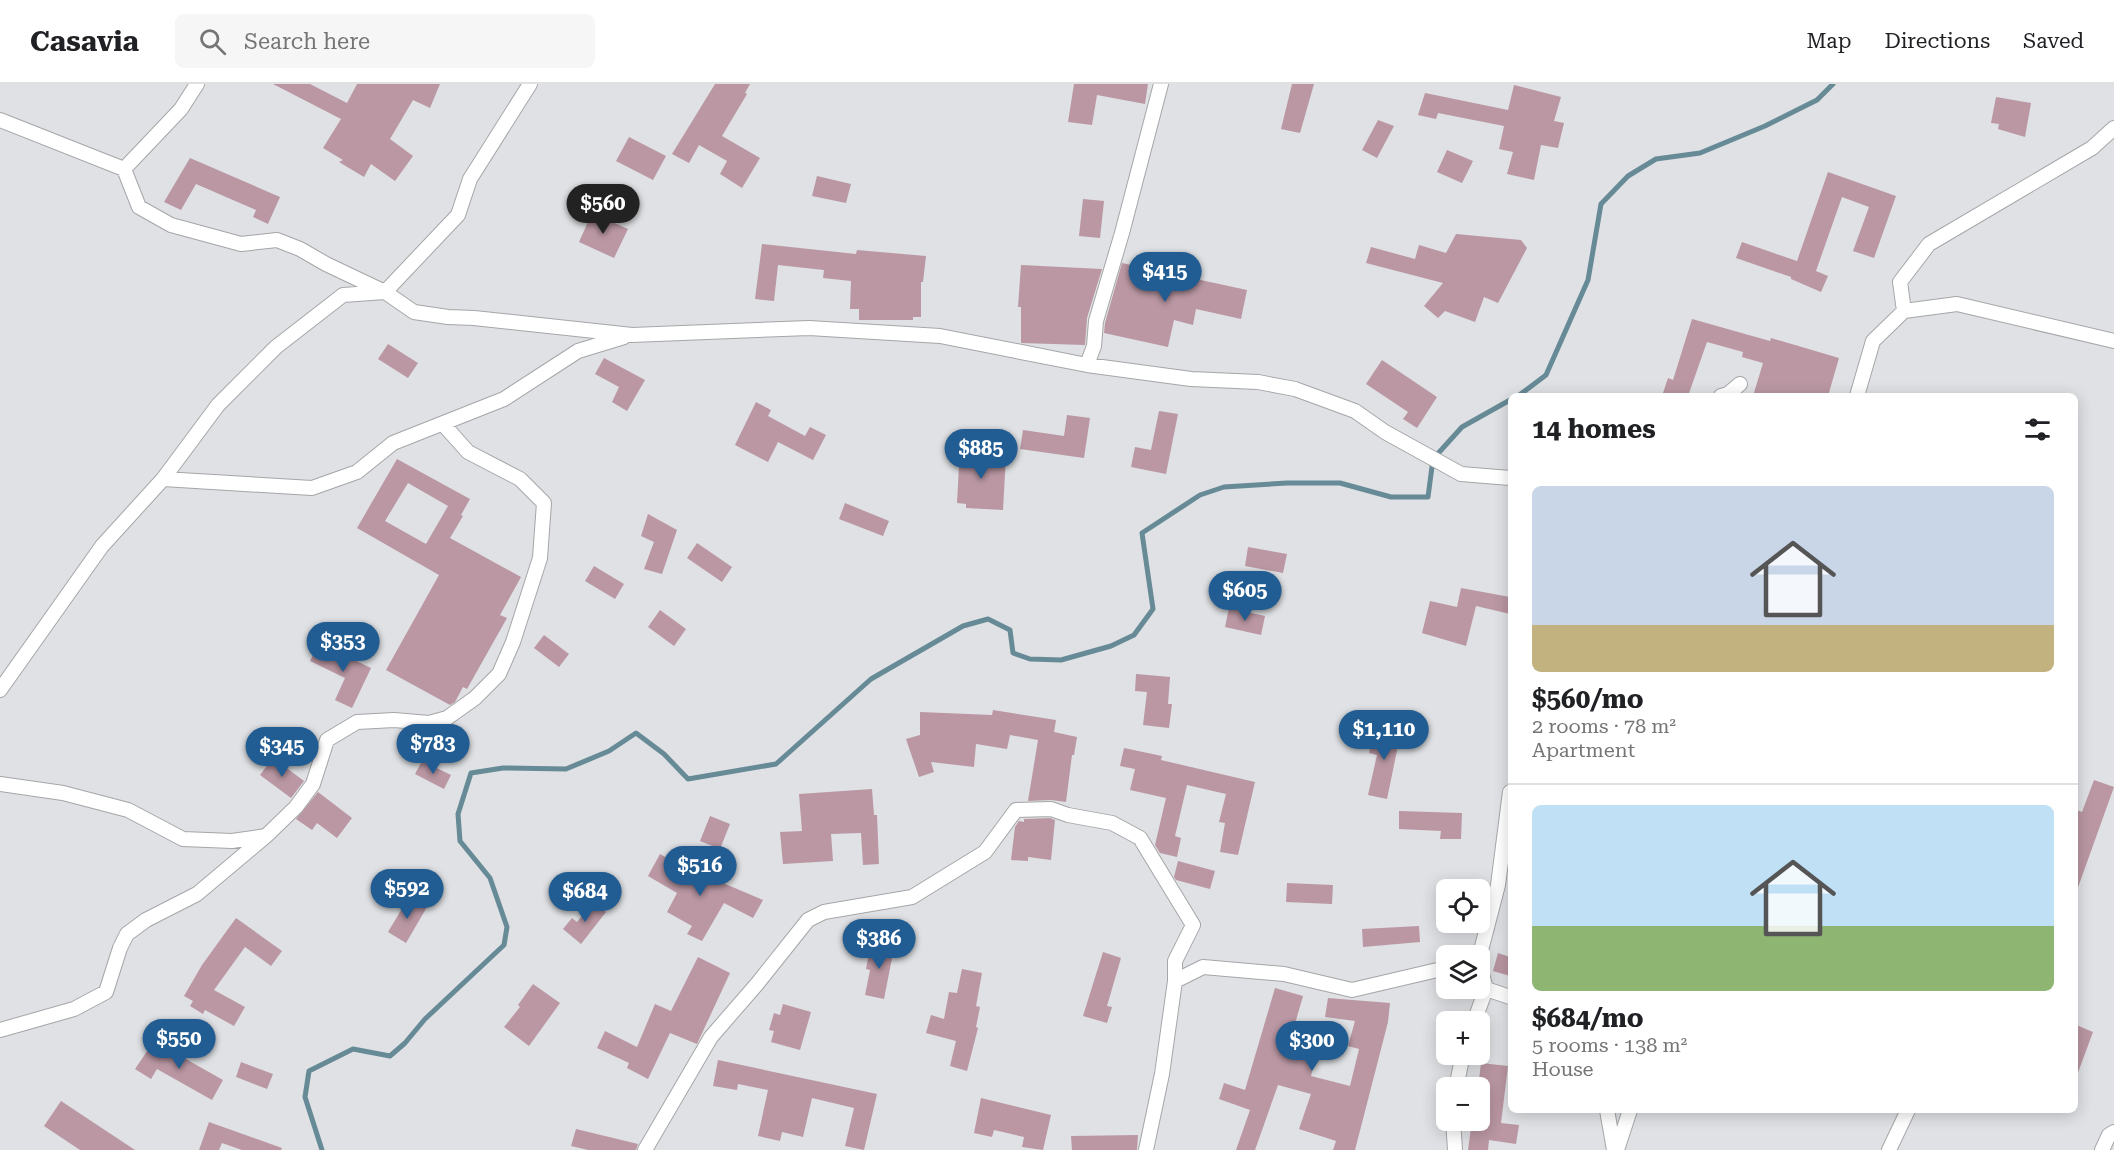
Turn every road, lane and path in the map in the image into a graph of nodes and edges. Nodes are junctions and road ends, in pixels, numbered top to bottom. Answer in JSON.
{"nodes":[{"id":1,"x":197,"y":84,"type":"edge"},
{"id":2,"x":530,"y":84,"type":"edge"},
{"id":3,"x":1161,"y":84,"type":"edge"},
{"id":4,"x":0,"y":120,"type":"edge"},
{"id":5,"x":2114,"y":128,"type":"edge"},
{"id":6,"x":124,"y":169,"type":"junction"},
{"id":7,"x":385,"y":292,"type":"junction"},
{"id":8,"x":1904,"y":311,"type":"junction"},
{"id":9,"x":632,"y":335,"type":"junction"},
{"id":10,"x":2114,"y":341,"type":"edge"},
{"id":11,"x":1087,"y":365,"type":"junction"},
{"id":12,"x":1740,"y":384,"type":"dead end"},
{"id":13,"x":1729,"y":393,"type":"edge"},
{"id":14,"x":1858,"y":393,"type":"edge"},
{"id":15,"x":443,"y":424,"type":"junction"},
{"id":16,"x":1508,"y":477,"type":"edge"},
{"id":17,"x":163,"y":479,"type":"junction"},
{"id":18,"x":0,"y":690,"type":"edge"},
{"id":19,"x":0,"y":784,"type":"edge"},
{"id":20,"x":1508,"y":808,"type":"edge"},
{"id":21,"x":266,"y":836,"type":"junction"},
{"id":22,"x":1482,"y":945,"type":"edge"},
{"id":23,"x":1436,"y":970,"type":"edge"},
{"id":24,"x":1175,"y":981,"type":"junction"},
{"id":25,"x":1490,"y":990,"type":"edge"},
{"id":26,"x":1508,"y":996,"type":"edge"},
{"id":27,"x":0,"y":1030,"type":"edge"},
{"id":28,"x":1608,"y":1113,"type":"edge"},
{"id":29,"x":1629,"y":1113,"type":"edge"},
{"id":30,"x":1907,"y":1113,"type":"edge"},
{"id":31,"x":1454,"y":1131,"type":"edge"},
{"id":32,"x":2114,"y":1132,"type":"edge"},
{"id":33,"x":645,"y":1150,"type":"edge"},
{"id":34,"x":1146,"y":1150,"type":"edge"},
{"id":35,"x":1455,"y":1150,"type":"edge"},
{"id":36,"x":1615,"y":1150,"type":"edge"},
{"id":37,"x":1890,"y":1150,"type":"edge"},
{"id":38,"x":2102,"y":1150,"type":"edge"}],
"edges":[{"from":1,"to":6,"type":"street"},
{"from":2,"to":7,"type":"street"},
{"from":3,"to":11,"type":"street"},
{"from":4,"to":6,"type":"street"},
{"from":5,"to":8,"type":"street"},
{"from":6,"to":7,"type":"street"},
{"from":7,"to":9,"type":"street"},
{"from":7,"to":17,"type":"street"},
{"from":8,"to":10,"type":"street"},
{"from":8,"to":14,"type":"street"},
{"from":9,"to":11,"type":"street"},
{"from":9,"to":15,"type":"street"},
{"from":11,"to":16,"type":"street"},
{"from":12,"to":13,"type":"street"},
{"from":15,"to":17,"type":"street"},
{"from":15,"to":21,"type":"street"},
{"from":17,"to":18,"type":"street"},
{"from":19,"to":21,"type":"street"},
{"from":20,"to":22,"type":"street"},
{"from":21,"to":27,"type":"street"},
{"from":23,"to":24,"type":"street"},
{"from":24,"to":33,"type":"street"},
{"from":24,"to":34,"type":"street"},
{"from":25,"to":26,"type":"street"},
{"from":28,"to":36,"type":"street"},
{"from":29,"to":36,"type":"street"},
{"from":30,"to":37,"type":"street"},
{"from":31,"to":35,"type":"street"},
{"from":32,"to":38,"type":"street"}]}
